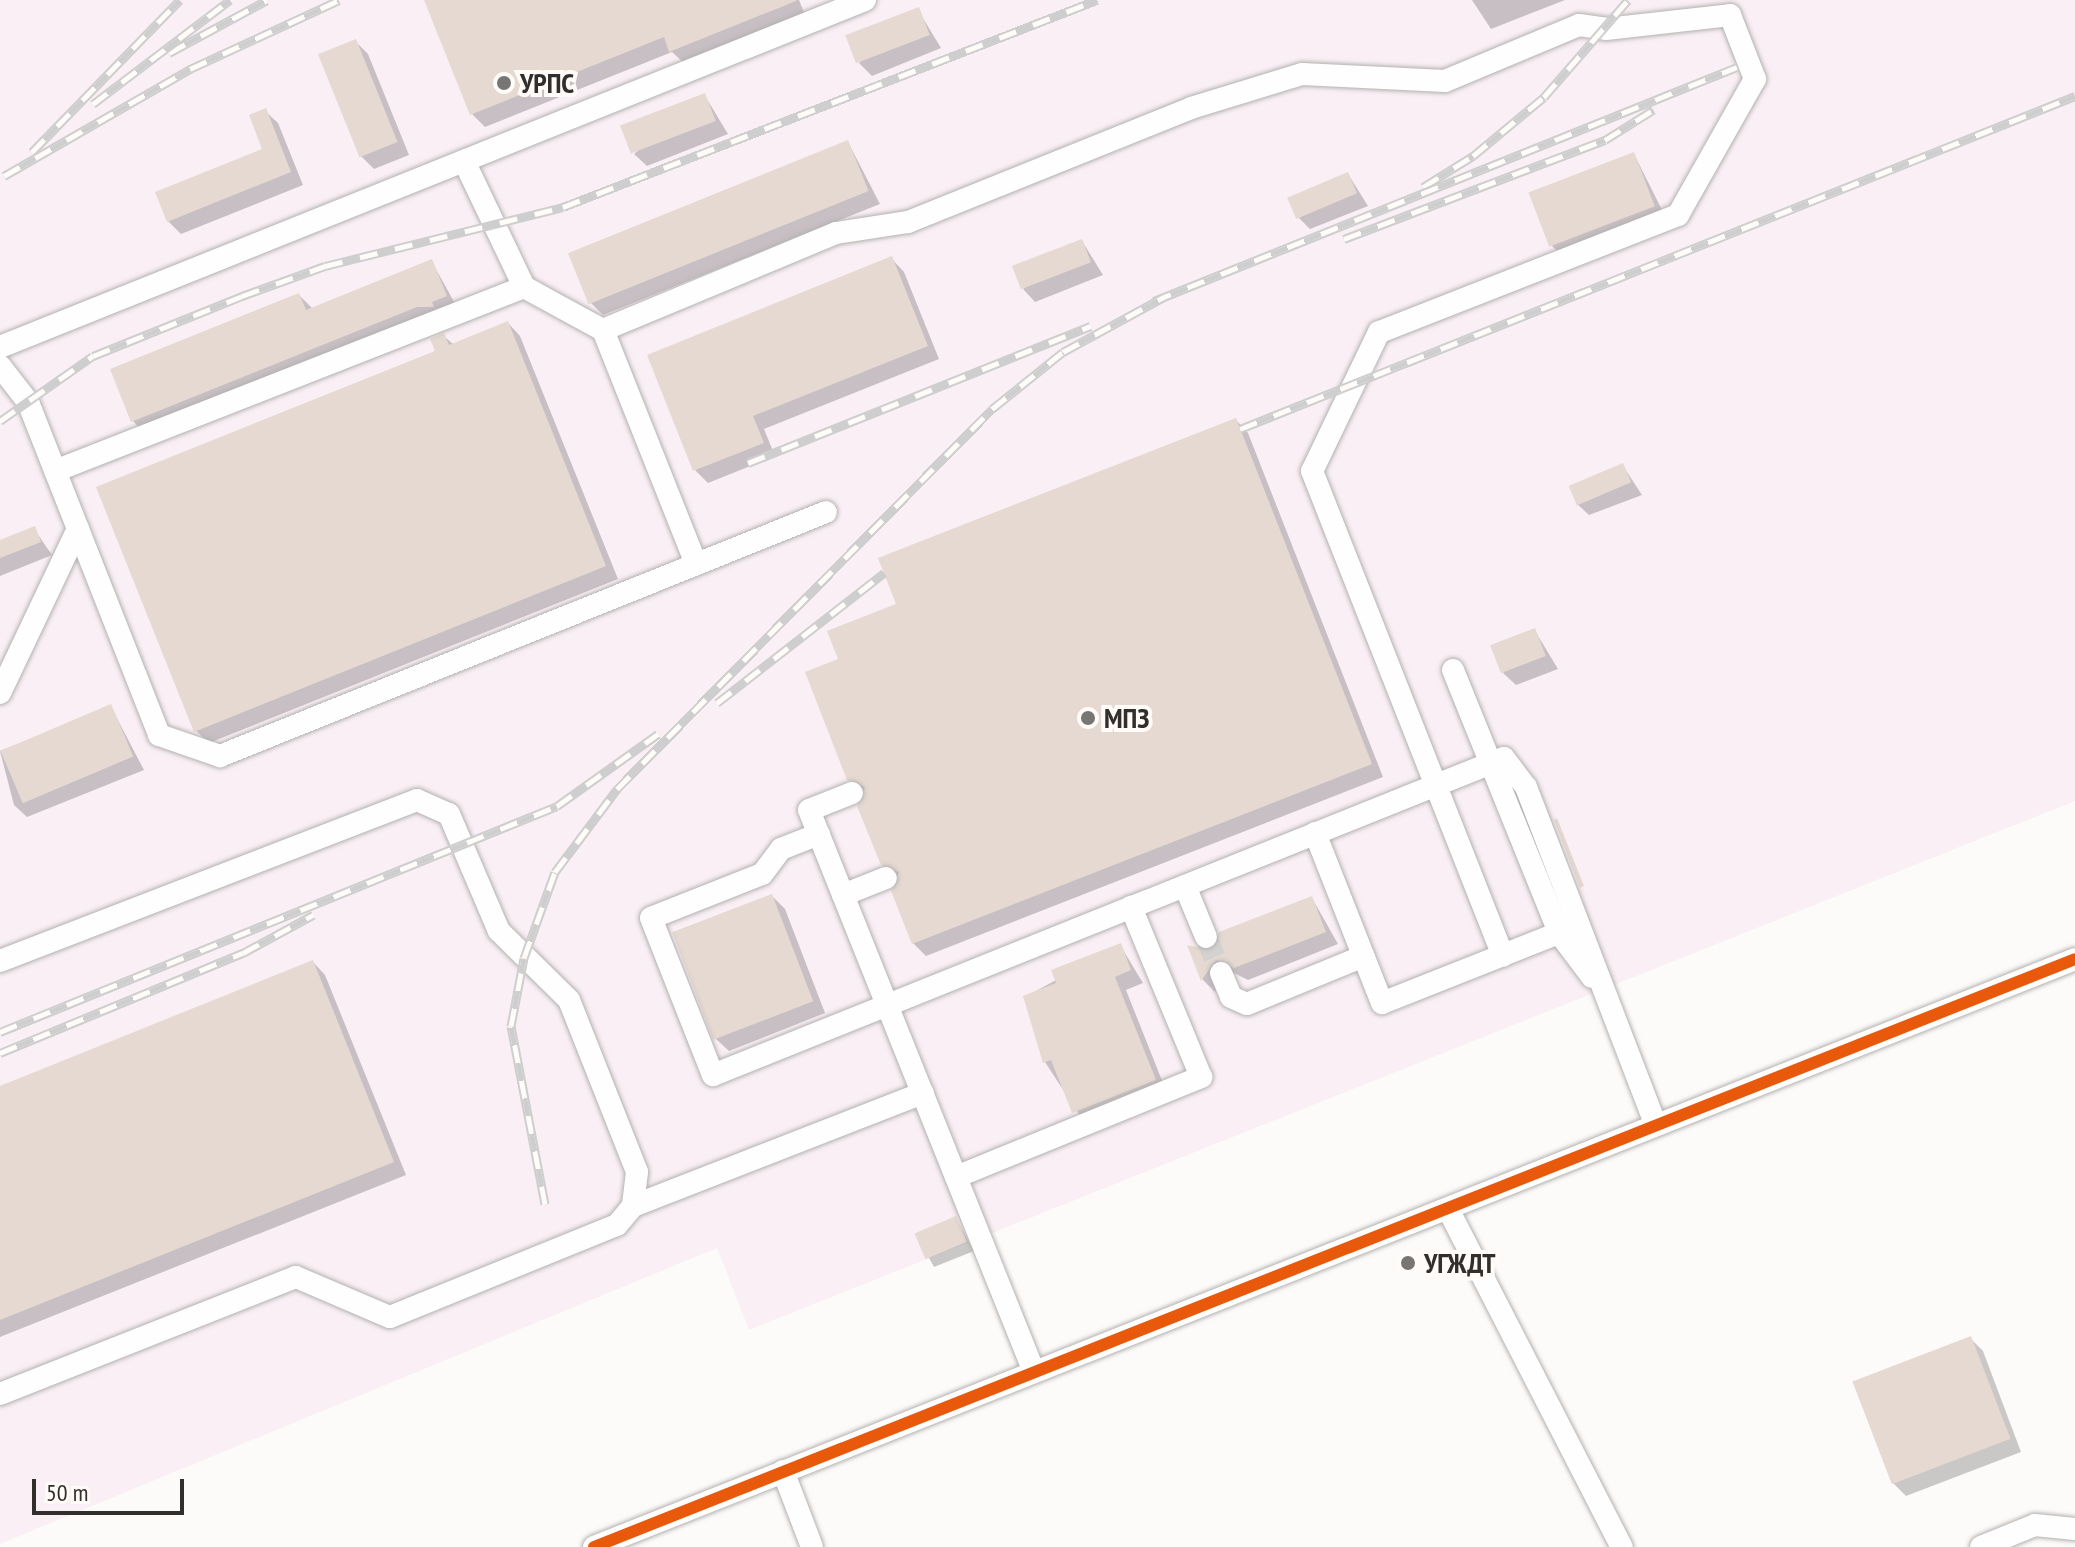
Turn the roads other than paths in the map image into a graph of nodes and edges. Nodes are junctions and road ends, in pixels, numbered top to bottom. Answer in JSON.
{"nodes":[{"id":1,"x":865,"y":0,"type":"edge"},
{"id":2,"x":464,"y":161,"type":"junction"},
{"id":3,"x":524,"y":287,"type":"junction"},
{"id":4,"x":603,"y":330,"type":"junction"},
{"id":5,"x":0,"y":347,"type":"edge"},
{"id":6,"x":0,"y":366,"type":"edge"},
{"id":7,"x":55,"y":471,"type":"junction"},
{"id":8,"x":826,"y":512,"type":"dead end"},
{"id":9,"x":78,"y":529,"type":"junction"},
{"id":10,"x":696,"y":564,"type":"junction"},
{"id":11,"x":1453,"y":670,"type":"dead end"},
{"id":12,"x":0,"y":693,"type":"edge"},
{"id":13,"x":1490,"y":763,"type":"junction"},
{"id":14,"x":1435,"y":785,"type":"junction"},
{"id":15,"x":852,"y":793,"type":"dead end"},
{"id":16,"x":1315,"y":833,"type":"junction"},
{"id":17,"x":819,"y":834,"type":"junction"},
{"id":18,"x":886,"y":878,"type":"dead end"},
{"id":19,"x":1185,"y":886,"type":"junction"},
{"id":20,"x":843,"y":895,"type":"junction"},
{"id":21,"x":1131,"y":907,"type":"junction"},
{"id":22,"x":1559,"y":933,"type":"junction"},
{"id":23,"x":1206,"y":937,"type":"tunnel mouth"},
{"id":24,"x":1364,"y":956,"type":"junction"},
{"id":25,"x":1503,"y":956,"type":"junction"},
{"id":26,"x":2075,"y":959,"type":"edge"},
{"id":27,"x":0,"y":961,"type":"edge"},
{"id":28,"x":1221,"y":973,"type":"tunnel mouth"},
{"id":29,"x":1608,"y":997,"type":"junction"},
{"id":30,"x":887,"y":1005,"type":"junction"},
{"id":31,"x":923,"y":1093,"type":"junction"},
{"id":32,"x":1656,"y":1125,"type":"junction"},
{"id":33,"x":956,"y":1177,"type":"junction"},
{"id":34,"x":633,"y":1206,"type":"junction"},
{"id":35,"x":1448,"y":1209,"type":"junction"},
{"id":36,"x":1034,"y":1372,"type":"junction"},
{"id":37,"x":0,"y":1394,"type":"edge"},
{"id":38,"x":783,"y":1471,"type":"junction"},
{"id":39,"x":2075,"y":1529,"type":"edge"},
{"id":40,"x":594,"y":1547,"type":"edge"},
{"id":41,"x":812,"y":1547,"type":"edge"},
{"id":42,"x":1622,"y":1547,"type":"edge"},
{"id":43,"x":1981,"y":1547,"type":"edge"}],
"edges":[{"from":1,"to":2,"type":"street"},
{"from":2,"to":3,"type":"street"},
{"from":2,"to":5,"type":"street"},
{"from":3,"to":4,"type":"street"},
{"from":3,"to":7,"type":"street"},
{"from":4,"to":10,"type":"street"},
{"from":4,"to":14,"type":"street"},
{"from":6,"to":7,"type":"street"},
{"from":7,"to":9,"type":"street"},
{"from":8,"to":10,"type":"street"},
{"from":9,"to":10,"type":"street"},
{"from":9,"to":12,"type":"street"},
{"from":11,"to":13,"type":"street"},
{"from":13,"to":14,"type":"street"},
{"from":13,"to":22,"type":"street"},
{"from":13,"to":29,"type":"street"},
{"from":14,"to":16,"type":"street"},
{"from":14,"to":25,"type":"street"},
{"from":15,"to":17,"type":"street"},
{"from":16,"to":19,"type":"street"},
{"from":16,"to":24,"type":"street"},
{"from":17,"to":20,"type":"street"},
{"from":17,"to":30,"type":"street"},
{"from":18,"to":20,"type":"street"},
{"from":19,"to":21,"type":"street"},
{"from":19,"to":23,"type":"street"},
{"from":20,"to":30,"type":"street"},
{"from":21,"to":30,"type":"street"},
{"from":21,"to":33,"type":"street"},
{"from":22,"to":25,"type":"street"},
{"from":22,"to":29,"type":"street"},
{"from":24,"to":25,"type":"street"},
{"from":24,"to":28,"type":"street"},
{"from":26,"to":32,"type":"street"},
{"from":27,"to":34,"type":"street"},
{"from":29,"to":32,"type":"street"},
{"from":30,"to":31,"type":"street"},
{"from":31,"to":33,"type":"street"},
{"from":31,"to":34,"type":"street"},
{"from":32,"to":35,"type":"street"},
{"from":33,"to":36,"type":"street"},
{"from":34,"to":37,"type":"street"},
{"from":35,"to":36,"type":"street"},
{"from":35,"to":42,"type":"street"},
{"from":36,"to":38,"type":"street"},
{"from":38,"to":40,"type":"street"},
{"from":38,"to":41,"type":"street"},
{"from":39,"to":43,"type":"street"}]}
